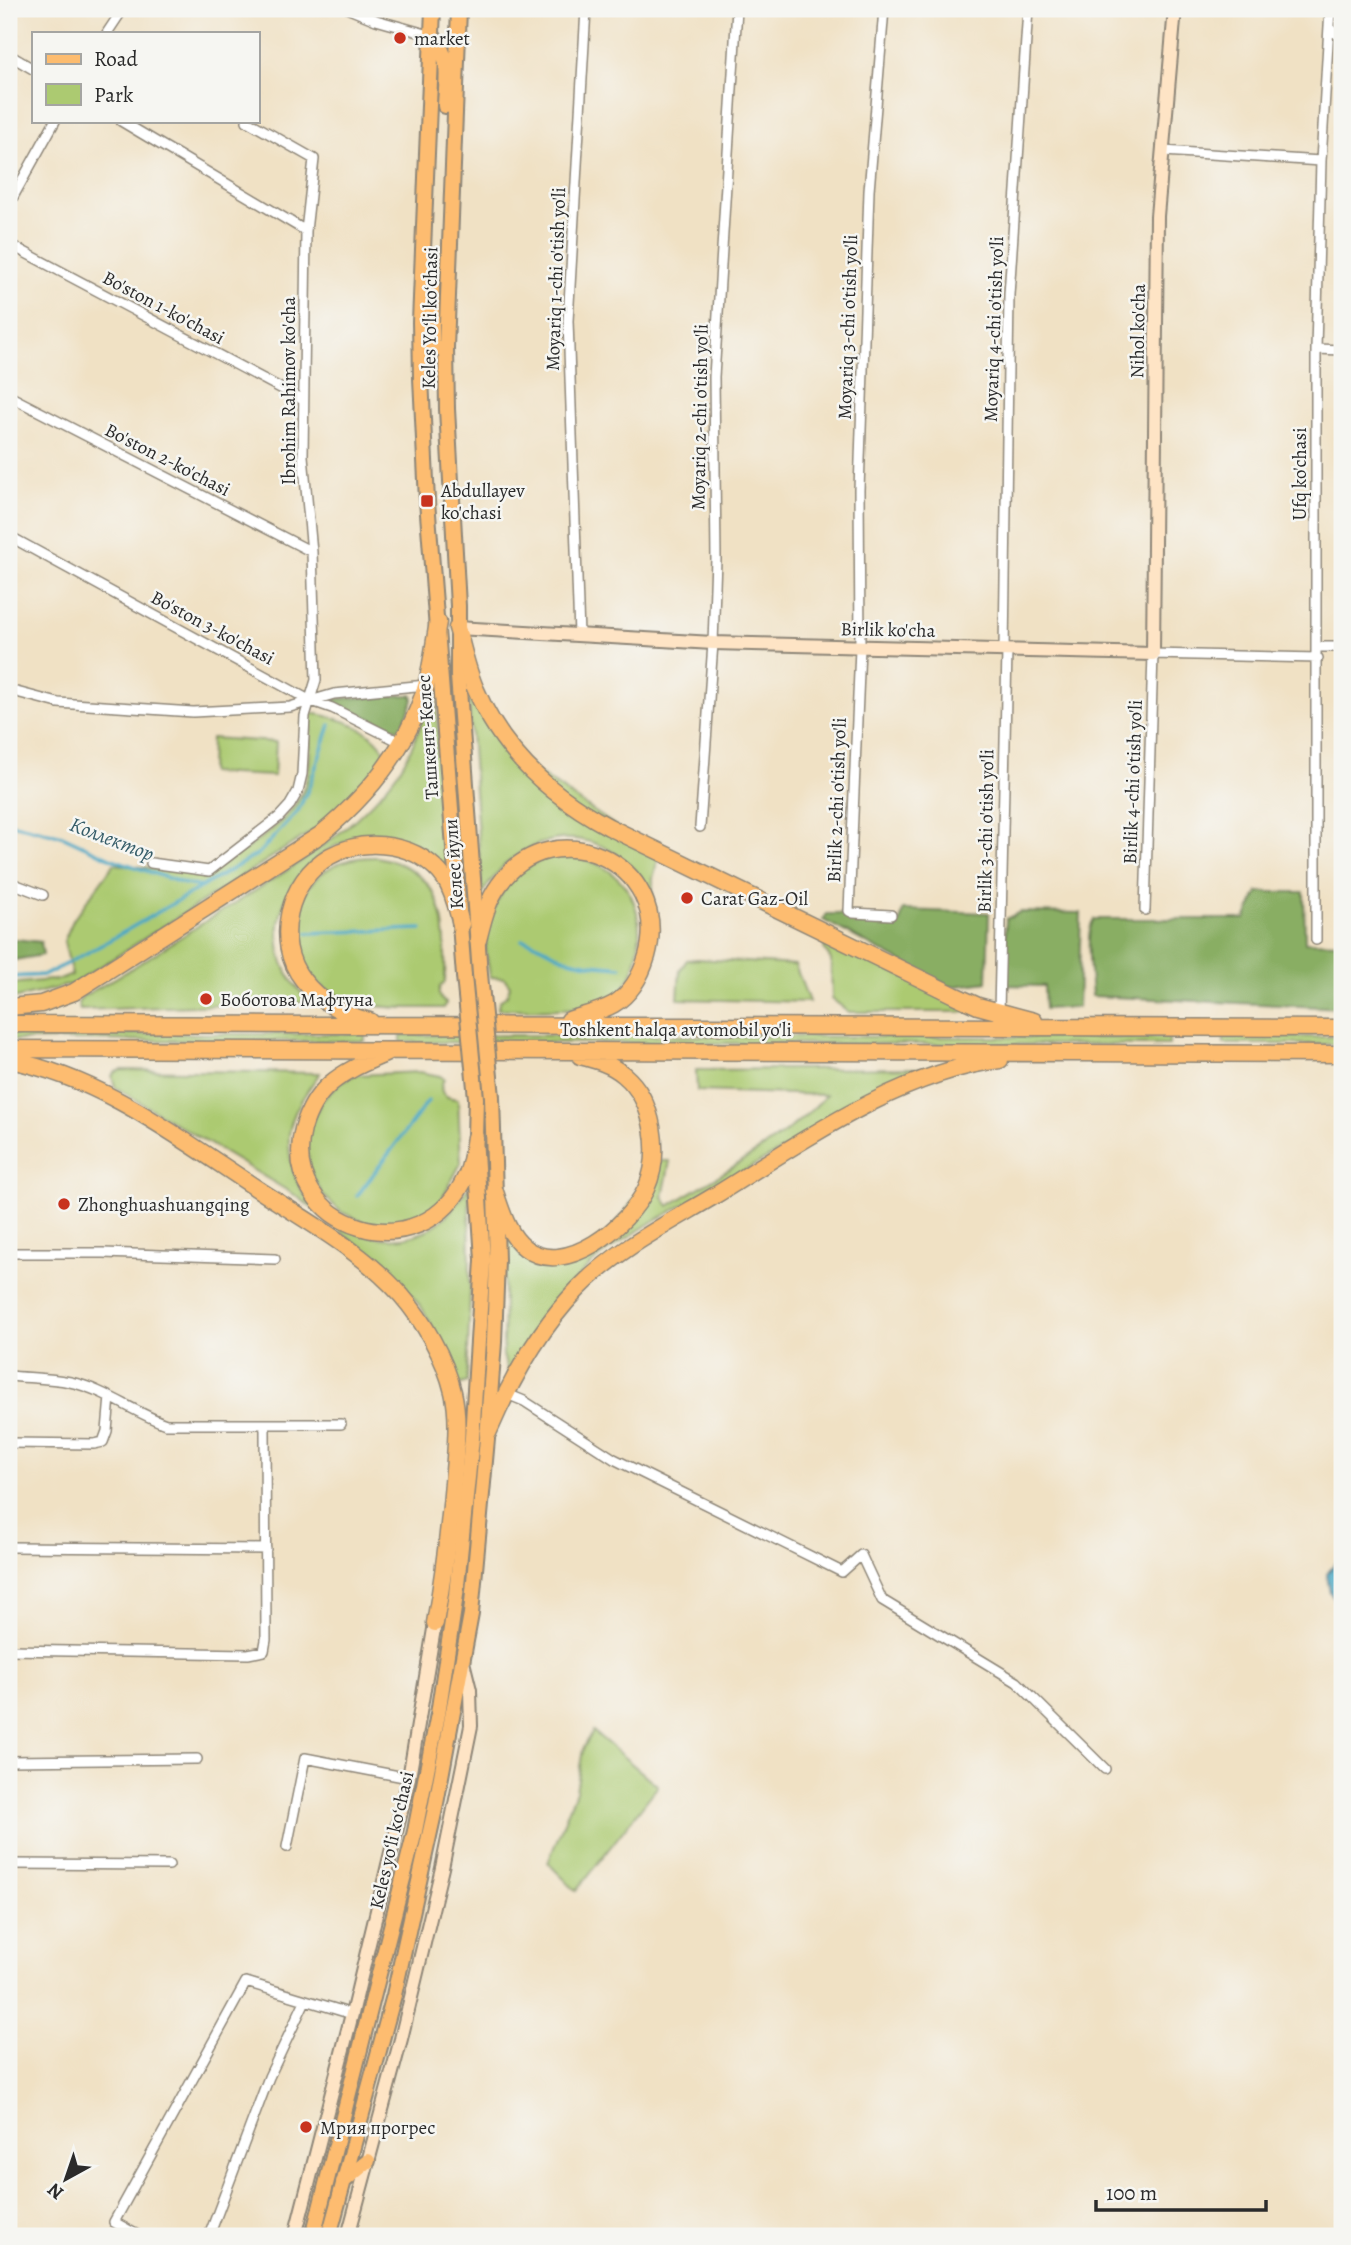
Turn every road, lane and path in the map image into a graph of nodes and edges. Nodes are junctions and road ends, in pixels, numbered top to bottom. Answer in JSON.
{"nodes":[{"id":1,"x":123,"y":9,"type":"edge"},
{"id":2,"x":349,"y":9,"type":"edge"},
{"id":3,"x":433,"y":9,"type":"edge"},
{"id":4,"x":459,"y":9,"type":"edge"},
{"id":5,"x":586,"y":9,"type":"edge"},
{"id":6,"x":737,"y":9,"type":"edge"},
{"id":7,"x":884,"y":9,"type":"edge"},
{"id":8,"x":1028,"y":9,"type":"edge"},
{"id":9,"x":1175,"y":9,"type":"edge"},
{"id":10,"x":1330,"y":9,"type":"edge"},
{"id":11,"x":1329,"y":28,"type":"junction"},
{"id":12,"x":108,"y":32,"type":"edge"},
{"id":13,"x":433,"y":36,"type":"junction"},
{"id":14,"x":1342,"y":38,"type":"edge"},
{"id":15,"x":9,"y":55,"type":"edge"},
{"id":16,"x":32,"y":68,"type":"edge"},
{"id":17,"x":53,"y":122,"type":"edge"},
{"id":18,"x":123,"y":122,"type":"edge"},
{"id":19,"x":249,"y":122,"type":"edge"},
{"id":20,"x":1163,"y":151,"type":"junction"},
{"id":21,"x":1321,"y":161,"type":"junction"},
{"id":22,"x":9,"y":201,"type":"edge"},
{"id":23,"x":426,"y":204,"type":"junction"},
{"id":24,"x":450,"y":222,"type":"junction"},
{"id":25,"x":306,"y":231,"type":"junction"},
{"id":26,"x":9,"y":244,"type":"edge"},
{"id":27,"x":446,"y":348,"type":"junction"},
{"id":28,"x":1317,"y":349,"type":"junction"},
{"id":29,"x":1342,"y":350,"type":"edge"},
{"id":30,"x":9,"y":396,"type":"edge"},
{"id":31,"x":303,"y":400,"type":"junction"},
{"id":32,"x":9,"y":536,"type":"edge"},
{"id":33,"x":312,"y":552,"type":"junction"},
{"id":34,"x":438,"y":622,"type":"junction"},
{"id":35,"x":457,"y":628,"type":"junction"},
{"id":36,"x":579,"y":635,"type":"junction"},
{"id":37,"x":713,"y":643,"type":"junction"},
{"id":38,"x":1318,"y":647,"type":"junction"},
{"id":39,"x":1342,"y":647,"type":"edge"},
{"id":40,"x":860,"y":648,"type":"junction"},
{"id":41,"x":1006,"y":651,"type":"junction"},
{"id":42,"x":1153,"y":654,"type":"junction"},
{"id":43,"x":1318,"y":658,"type":"junction"},
{"id":44,"x":426,"y":685,"type":"junction"},
{"id":45,"x":9,"y":690,"type":"edge"},
{"id":46,"x":310,"y":701,"type":"junction"},
{"id":47,"x":402,"y":743,"type":"junction"},
{"id":48,"x":700,"y":827,"type":"dead end"},
{"id":49,"x":152,"y":863,"type":"dead end"},
{"id":50,"x":9,"y":882,"type":"edge"},
{"id":51,"x":43,"y":895,"type":"dead end"},
{"id":52,"x":1145,"y":910,"type":"dead end"},
{"id":53,"x":891,"y":915,"type":"dead end"},
{"id":54,"x":461,"y":924,"type":"junction"},
{"id":55,"x":478,"y":940,"type":"junction"},
{"id":56,"x":1316,"y":940,"type":"dead end"},
{"id":57,"x":9,"y":1007,"type":"edge"},
{"id":58,"x":999,"y":1012,"type":"junction"},
{"id":59,"x":9,"y":1024,"type":"edge"},
{"id":60,"x":393,"y":1026,"type":"junction"},
{"id":61,"x":553,"y":1026,"type":"junction"},
{"id":62,"x":1060,"y":1027,"type":"junction"},
{"id":63,"x":1202,"y":1027,"type":"junction"},
{"id":64,"x":1342,"y":1028,"type":"edge"},
{"id":65,"x":9,"y":1049,"type":"edge"},
{"id":66,"x":396,"y":1050,"type":"junction"},
{"id":67,"x":557,"y":1050,"type":"junction"},
{"id":68,"x":1050,"y":1054,"type":"junction"},
{"id":69,"x":1342,"y":1054,"type":"edge"},
{"id":70,"x":1202,"y":1055,"type":"junction"},
{"id":71,"x":9,"y":1060,"type":"edge"},
{"id":72,"x":475,"y":1137,"type":"junction"},
{"id":73,"x":495,"y":1192,"type":"junction"},
{"id":74,"x":9,"y":1253,"type":"edge"},
{"id":75,"x":275,"y":1259,"type":"dead end"},
{"id":76,"x":9,"y":1376,"type":"edge"},
{"id":77,"x":507,"y":1394,"type":"junction"},
{"id":78,"x":110,"y":1396,"type":"junction"},
{"id":79,"x":341,"y":1424,"type":"dead end"},
{"id":80,"x":265,"y":1426,"type":"junction"},
{"id":81,"x":487,"y":1437,"type":"junction"},
{"id":82,"x":9,"y":1443,"type":"edge"},
{"id":83,"x":9,"y":1547,"type":"edge"},
{"id":84,"x":266,"y":1549,"type":"junction"},
{"id":85,"x":456,"y":1595,"type":"junction"},
{"id":86,"x":435,"y":1623,"type":"junction"},
{"id":87,"x":9,"y":1650,"type":"edge"},
{"id":88,"x":463,"y":1662,"type":"junction"},
{"id":89,"x":197,"y":1759,"type":"dead end"},
{"id":90,"x":9,"y":1760,"type":"edge"},
{"id":91,"x":1105,"y":1769,"type":"dead end"},
{"id":92,"x":409,"y":1778,"type":"junction"},
{"id":93,"x":287,"y":1847,"type":"dead end"},
{"id":94,"x":9,"y":1864,"type":"edge"},
{"id":95,"x":169,"y":1865,"type":"dead end"},
{"id":96,"x":305,"y":2001,"type":"junction"},
{"id":97,"x":352,"y":2014,"type":"junction"},
{"id":98,"x":368,"y":2161,"type":"junction"},
{"id":99,"x":341,"y":2183,"type":"junction"},
{"id":100,"x":139,"y":2236,"type":"edge"},
{"id":101,"x":209,"y":2236,"type":"edge"},
{"id":102,"x":295,"y":2236,"type":"edge"},
{"id":103,"x":313,"y":2236,"type":"edge"},
{"id":104,"x":329,"y":2236,"type":"edge"},
{"id":105,"x":348,"y":2236,"type":"edge"}],
"edges":[{"from":1,"to":12,"type":"street"},
{"from":2,"to":13,"type":"street"},
{"from":3,"to":13,"type":"main road","name":"Keles Yoʻli koʻchasi"},
{"from":4,"to":24,"type":"main road","name":"Keles Yoʻli koʻchasi"},
{"from":5,"to":36,"type":"street","name":"Moyariq 1-chi o'tish yo'li"},
{"from":6,"to":37,"type":"street","name":"Moyariq 2-chi o'tish yo'li"},
{"from":7,"to":40,"type":"street","name":"Moyariq 3-chi o'tish yo'li"},
{"from":8,"to":41,"type":"street","name":"Moyariq 4-chi o'tish yo'li"},
{"from":9,"to":20,"type":"street","name":"Nihol ko'cha"},
{"from":10,"to":11,"type":"street","name":"Ufq ko'chasi"},
{"from":11,"to":14,"type":"street"},
{"from":11,"to":21,"type":"street","name":"Ufq ko'chasi"},
{"from":13,"to":23,"type":"main road","name":"Keles Yoʻli koʻchasi"},
{"from":13,"to":24,"type":"main road"},
{"from":15,"to":16,"type":"street"},
{"from":17,"to":22,"type":"street"},
{"from":18,"to":25,"type":"street"},
{"from":19,"to":25,"type":"street","name":"Ibrohim Rahimov ko'cha"},
{"from":20,"to":21,"type":"street"},
{"from":20,"to":42,"type":"street","name":"Nihol ko'cha"},
{"from":21,"to":28,"type":"street","name":"Ufq ko'chasi"},
{"from":23,"to":27,"type":"main road"},
{"from":23,"to":34,"type":"main road","name":"Keles Yoʻli koʻchasi"},
{"from":24,"to":27,"type":"main road","name":"Keles Yoʻli koʻchasi"},
{"from":25,"to":31,"type":"street","name":"Ibrohim Rahimov ko'cha"},
{"from":26,"to":31,"type":"street","name":"Bo'ston 1-ko'chasi"},
{"from":27,"to":35,"type":"main road","name":"Keles Yoʻli koʻchasi"},
{"from":28,"to":29,"type":"street"},
{"from":28,"to":38,"type":"street","name":"Ufq ko'chasi"},
{"from":30,"to":33,"type":"street","name":"Bo'ston 2-ko'chasi"},
{"from":31,"to":33,"type":"street","name":"Ibrohim Rahimov ko'cha"},
{"from":32,"to":46,"type":"street","name":"Bo'ston 3-ko'chasi"},
{"from":33,"to":46,"type":"street","name":"Ibrohim Rahimov ko'cha"},
{"from":34,"to":44,"type":"highway"},
{"from":34,"to":54,"type":"main road","name":"Ташкент-Келес"},
{"from":35,"to":36,"type":"street","name":"Birlik ko'cha"},
{"from":35,"to":55,"type":"main road","name":"Келес йули"},
{"from":35,"to":58,"type":"highway"},
{"from":36,"to":37,"type":"street","name":"Birlik ko'cha"},
{"from":37,"to":40,"type":"street","name":"Birlik ko'cha"},
{"from":37,"to":48,"type":"street","name":"Moyariq 2-chi o'tish yo'li"},
{"from":38,"to":39,"type":"street"},
{"from":38,"to":43,"type":"street","name":"Ufq ko'chasi"},
{"from":40,"to":41,"type":"street","name":"Birlik ko'cha"},
{"from":40,"to":53,"type":"street","name":"Birlik 2-chi o'tish yo'li"},
{"from":41,"to":42,"type":"street","name":"Birlik ko'cha"},
{"from":41,"to":58,"type":"street","name":"Birlik 3-chi o'tish yo'li"},
{"from":42,"to":43,"type":"street","name":"Birlik ko'cha"},
{"from":42,"to":52,"type":"street","name":"Birlik 4-chi o'tish yo'li"},
{"from":43,"to":56,"type":"street","name":"Ufq ko'chasi"},
{"from":44,"to":46,"type":"street"},
{"from":44,"to":47,"type":"highway"},
{"from":45,"to":46,"type":"street"},
{"from":46,"to":47,"type":"street","name":"Bo'ston 3-ko'chasi"},
{"from":46,"to":49,"type":"street","name":"Ibrohim Rahimov ko'cha"},
{"from":47,"to":57,"type":"highway"},
{"from":50,"to":51,"type":"street"},
{"from":54,"to":60,"type":"highway"},
{"from":54,"to":72,"type":"main road","name":"Ташкент-Келес","bridge":true},
{"from":55,"to":61,"type":"highway"},
{"from":55,"to":73,"type":"main road","name":"Келес йули","bridge":true},
{"from":58,"to":62,"type":"highway"},
{"from":59,"to":60,"type":"highway","name":"Toshkent halqa avtomobil yo'li"},
{"from":60,"to":61,"type":"highway","name":"Toshkent halqa avtomobil yo'li"},
{"from":61,"to":62,"type":"highway","name":"Toshkent halqa avtomobil yo'li"},
{"from":62,"to":63,"type":"highway","name":"Toshkent halqa avtomobil yo'li"},
{"from":63,"to":64,"type":"highway","name":"Toshkent halqa avtomobil yo'li"},
{"from":63,"to":70,"type":"highway"},
{"from":65,"to":66,"type":"highway","name":"Toshkent halqa avtomobil yo'li"},
{"from":66,"to":67,"type":"highway","name":"Toshkent halqa avtomobil yo'li"},
{"from":66,"to":72,"type":"highway"},
{"from":67,"to":68,"type":"highway","name":"Toshkent halqa avtomobil yo'li"},
{"from":67,"to":73,"type":"highway"},
{"from":68,"to":70,"type":"highway","name":"Toshkent halqa avtomobil yo'li"},
{"from":68,"to":77,"type":"highway"},
{"from":69,"to":70,"type":"highway","name":"Toshkent halqa avtomobil yo'li"},
{"from":71,"to":86,"type":"highway"},
{"from":72,"to":85,"type":"main road","name":"Keles yoʻli koʻchasi"},
{"from":73,"to":81,"type":"main road"},
{"from":74,"to":75,"type":"street"},
{"from":76,"to":78,"type":"street"},
{"from":77,"to":81,"type":"highway"},
{"from":77,"to":91,"type":"street"},
{"from":78,"to":80,"type":"street"},
{"from":78,"to":82,"type":"street"},
{"from":79,"to":80,"type":"street"},
{"from":80,"to":84,"type":"street"},
{"from":81,"to":88,"type":"main road","name":"Keles yoʻli koʻchasi"},
{"from":83,"to":84,"type":"street"},
{"from":84,"to":87,"type":"street"},
{"from":85,"to":86,"type":"main road"},
{"from":85,"to":103,"type":"main road","name":"Keles yoʻli koʻchasi"},
{"from":86,"to":92,"type":"street","name":"Keles yoʻli koʻchasi"},
{"from":88,"to":98,"type":"street","name":"Keles yoʻli koʻchasi"},
{"from":88,"to":99,"type":"main road","name":"Keles yoʻli koʻchasi"},
{"from":89,"to":90,"type":"street"},
{"from":92,"to":93,"type":"street"},
{"from":92,"to":97,"type":"street","name":"Keles yoʻli koʻchasi"},
{"from":94,"to":95,"type":"street"},
{"from":96,"to":97,"type":"street"},
{"from":96,"to":100,"type":"street"},
{"from":96,"to":101,"type":"street"},
{"from":97,"to":102,"type":"street","name":"Keles yoʻli koʻchasi"},
{"from":98,"to":99,"type":"main road"},
{"from":98,"to":105,"type":"street","name":"Keles yoʻli koʻchasi"},
{"from":99,"to":104,"type":"main road","name":"Keles yoʻli koʻchasi"}]}
